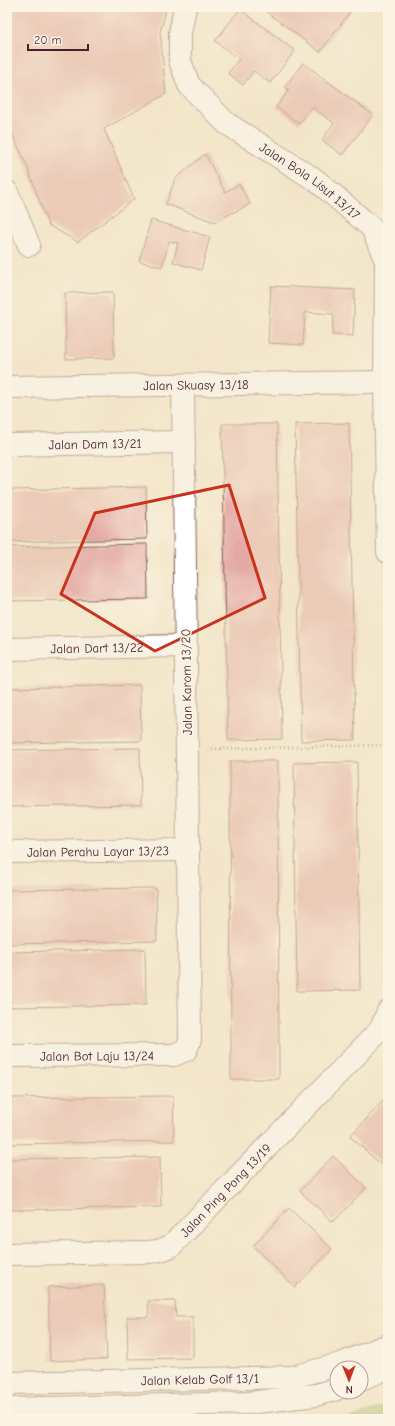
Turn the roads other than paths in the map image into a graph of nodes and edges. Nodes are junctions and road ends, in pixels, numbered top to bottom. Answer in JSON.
{"nodes":[{"id":1,"x":185,"y":7,"type":"edge"},
{"id":2,"x":7,"y":192,"type":"edge"},
{"id":3,"x":29,"y":246,"type":"dead end"},
{"id":4,"x":385,"y":382,"type":"junction"},
{"id":5,"x":183,"y":385,"type":"junction"},
{"id":6,"x":7,"y":387,"type":"edge"},
{"id":7,"x":184,"y":442,"type":"junction"},
{"id":8,"x":7,"y":445,"type":"edge"},
{"id":9,"x":388,"y":552,"type":"edge"},
{"id":10,"x":186,"y":646,"type":"junction"},
{"id":11,"x":7,"y":649,"type":"edge"},
{"id":12,"x":188,"y":850,"type":"junction"},
{"id":13,"x":7,"y":852,"type":"edge"},
{"id":14,"x":388,"y":1011,"type":"edge"},
{"id":15,"x":186,"y":1050,"type":"joint"},
{"id":16,"x":7,"y":1056,"type":"edge"},
{"id":17,"x":7,"y":1254,"type":"edge"},
{"id":18,"x":388,"y":1345,"type":"edge"},
{"id":19,"x":388,"y":1368,"type":"edge"},
{"id":20,"x":369,"y":1376,"type":"edge"},
{"id":21,"x":7,"y":1383,"type":"edge"},
{"id":22,"x":329,"y":1391,"type":"edge"},
{"id":23,"x":7,"y":1409,"type":"edge"}],
"edges":[{"from":1,"to":4,"type":"street","name":"Jalan Bola Lisut 13/17"},
{"from":2,"to":3,"type":"street"},
{"from":4,"to":5,"type":"street","name":"Jalan Skuasy 13/18"},
{"from":4,"to":9,"type":"street"},
{"from":5,"to":6,"type":"street","name":"Jalan Skuasy 13/18"},
{"from":5,"to":7,"type":"street","name":"Jalan Karom 13/20"},
{"from":7,"to":8,"type":"street","name":"Jalan Dam 13/21"},
{"from":7,"to":10,"type":"street","name":"Jalan Karom 13/20"},
{"from":10,"to":11,"type":"street","name":"Jalan Dart 13/22"},
{"from":10,"to":12,"type":"street","name":"Jalan Karom 13/20"},
{"from":12,"to":13,"type":"street","name":"Jalan Perahu Layar 13/23"},
{"from":12,"to":15,"type":"street","name":"Jalan Karom 13/20"},
{"from":14,"to":17,"type":"street","name":"Jalan Ping Pong 13/19"},
{"from":15,"to":16,"type":"street","name":"Jalan Bot Laju 13/24"},
{"from":18,"to":21,"type":"street","name":"Jalan Kelab Golf 13/1"},
{"from":19,"to":20,"type":"street"},
{"from":22,"to":23,"type":"street","name":"Jalan Kelab Golf 13/1"}]}
